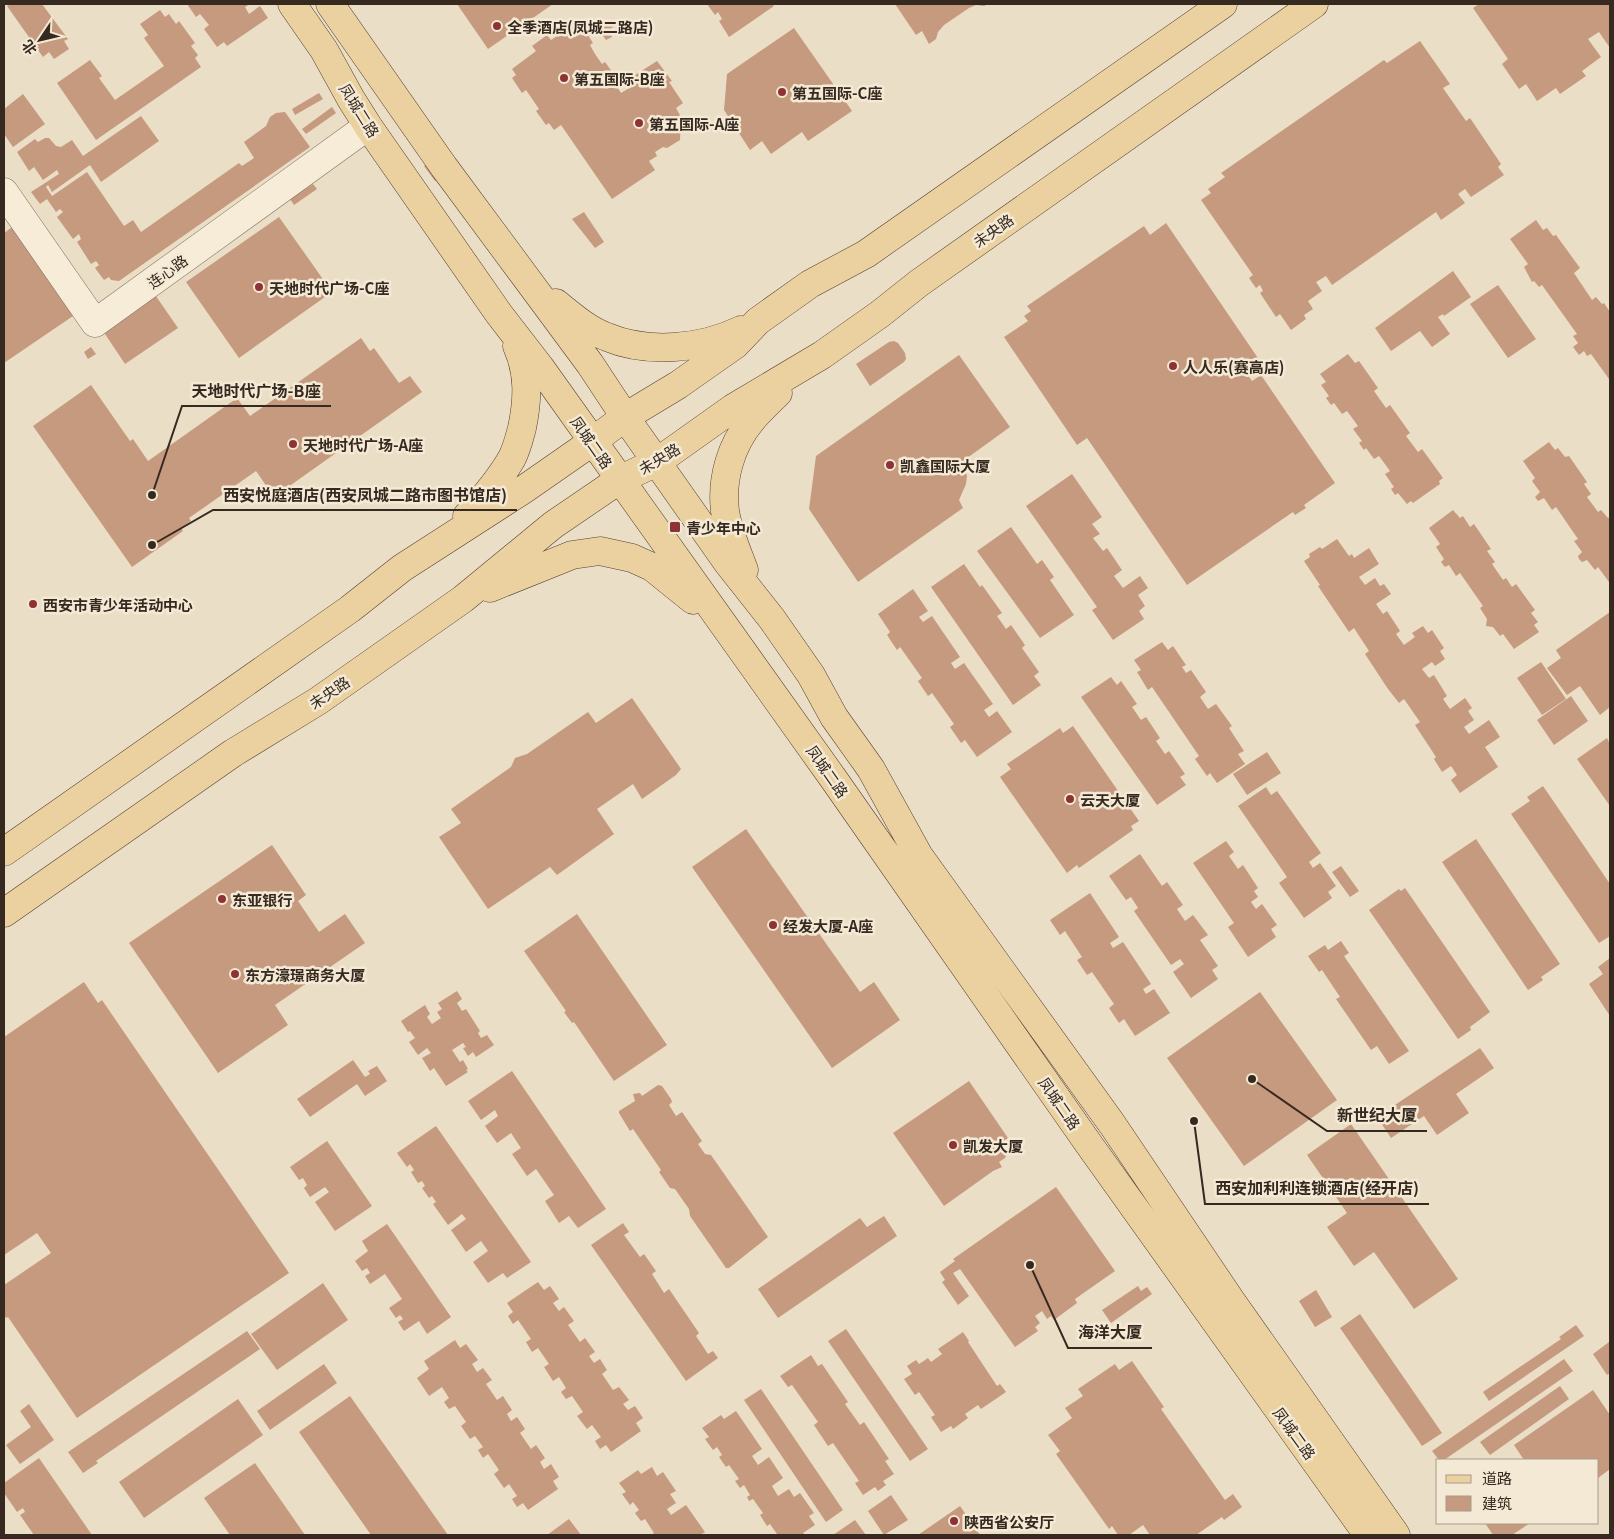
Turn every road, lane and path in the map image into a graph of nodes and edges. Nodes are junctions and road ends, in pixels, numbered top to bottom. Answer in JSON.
{"nodes":[{"id":1,"x":292,"y":4,"type":"edge"},
{"id":2,"x":330,"y":4,"type":"edge"},
{"id":3,"x":1223,"y":4,"type":"edge"},
{"id":4,"x":1314,"y":4,"type":"edge"},
{"id":5,"x":368,"y":126,"type":"junction"},
{"id":6,"x":4,"y":192,"type":"edge"},
{"id":7,"x":508,"y":252,"type":"junction"},
{"id":8,"x":499,"y":314,"type":"junction"},
{"id":9,"x":758,"y":322,"type":"junction"},
{"id":10,"x":822,"y":355,"type":"junction"},
{"id":11,"x":625,"y":417,"type":"junction"},
{"id":12,"x":592,"y":442,"type":"junction"},
{"id":13,"x":657,"y":462,"type":"junction"},
{"id":14,"x":619,"y":480,"type":"junction"},
{"id":15,"x":448,"y":537,"type":"junction"},
{"id":16,"x":463,"y":599,"type":"junction"},
{"id":17,"x":772,"y":619,"type":"junction"},
{"id":18,"x":741,"y":649,"type":"junction"},
{"id":19,"x":4,"y":852,"type":"edge"},
{"id":20,"x":4,"y":913,"type":"edge"},
{"id":21,"x":1368,"y":1535,"type":"edge"},
{"id":22,"x":1396,"y":1535,"type":"edge"}],
"edges":[{"from":1,"to":5,"type":"main road","name":"凤城二路"},
{"from":2,"to":7,"type":"main road","name":"凤城二路"},
{"from":3,"to":9,"type":"main road"},
{"from":4,"to":10,"type":"main road","name":"未央路"},
{"from":5,"to":6,"type":"street","name":"连心路"},
{"from":5,"to":8,"type":"main road","name":"凤城二路"},
{"from":7,"to":9,"type":"main road"},
{"from":7,"to":11,"type":"main road","name":"凤城二路"},
{"from":8,"to":12,"type":"main road","name":"凤城二路"},
{"from":8,"to":15,"type":"main road"},
{"from":9,"to":11,"type":"main road"},
{"from":10,"to":13,"type":"main road","name":"未央路"},
{"from":10,"to":17,"type":"main road"},
{"from":11,"to":12,"type":"main road"},
{"from":11,"to":13,"type":"main road","name":"凤城二路"},
{"from":12,"to":14,"type":"main road","name":"凤城二路"},
{"from":12,"to":15,"type":"main road"},
{"from":13,"to":14,"type":"main road","name":"未央路"},
{"from":13,"to":17,"type":"main road","name":"凤城二路"},
{"from":14,"to":16,"type":"main road","name":"未央路"},
{"from":14,"to":18,"type":"main road","name":"凤城二路"},
{"from":15,"to":19,"type":"main road"},
{"from":16,"to":18,"type":"main road"},
{"from":16,"to":20,"type":"main road","name":"未央路"},
{"from":17,"to":22,"type":"main road","name":"凤城二路"},
{"from":18,"to":21,"type":"main road","name":"凤城二路"}]}
